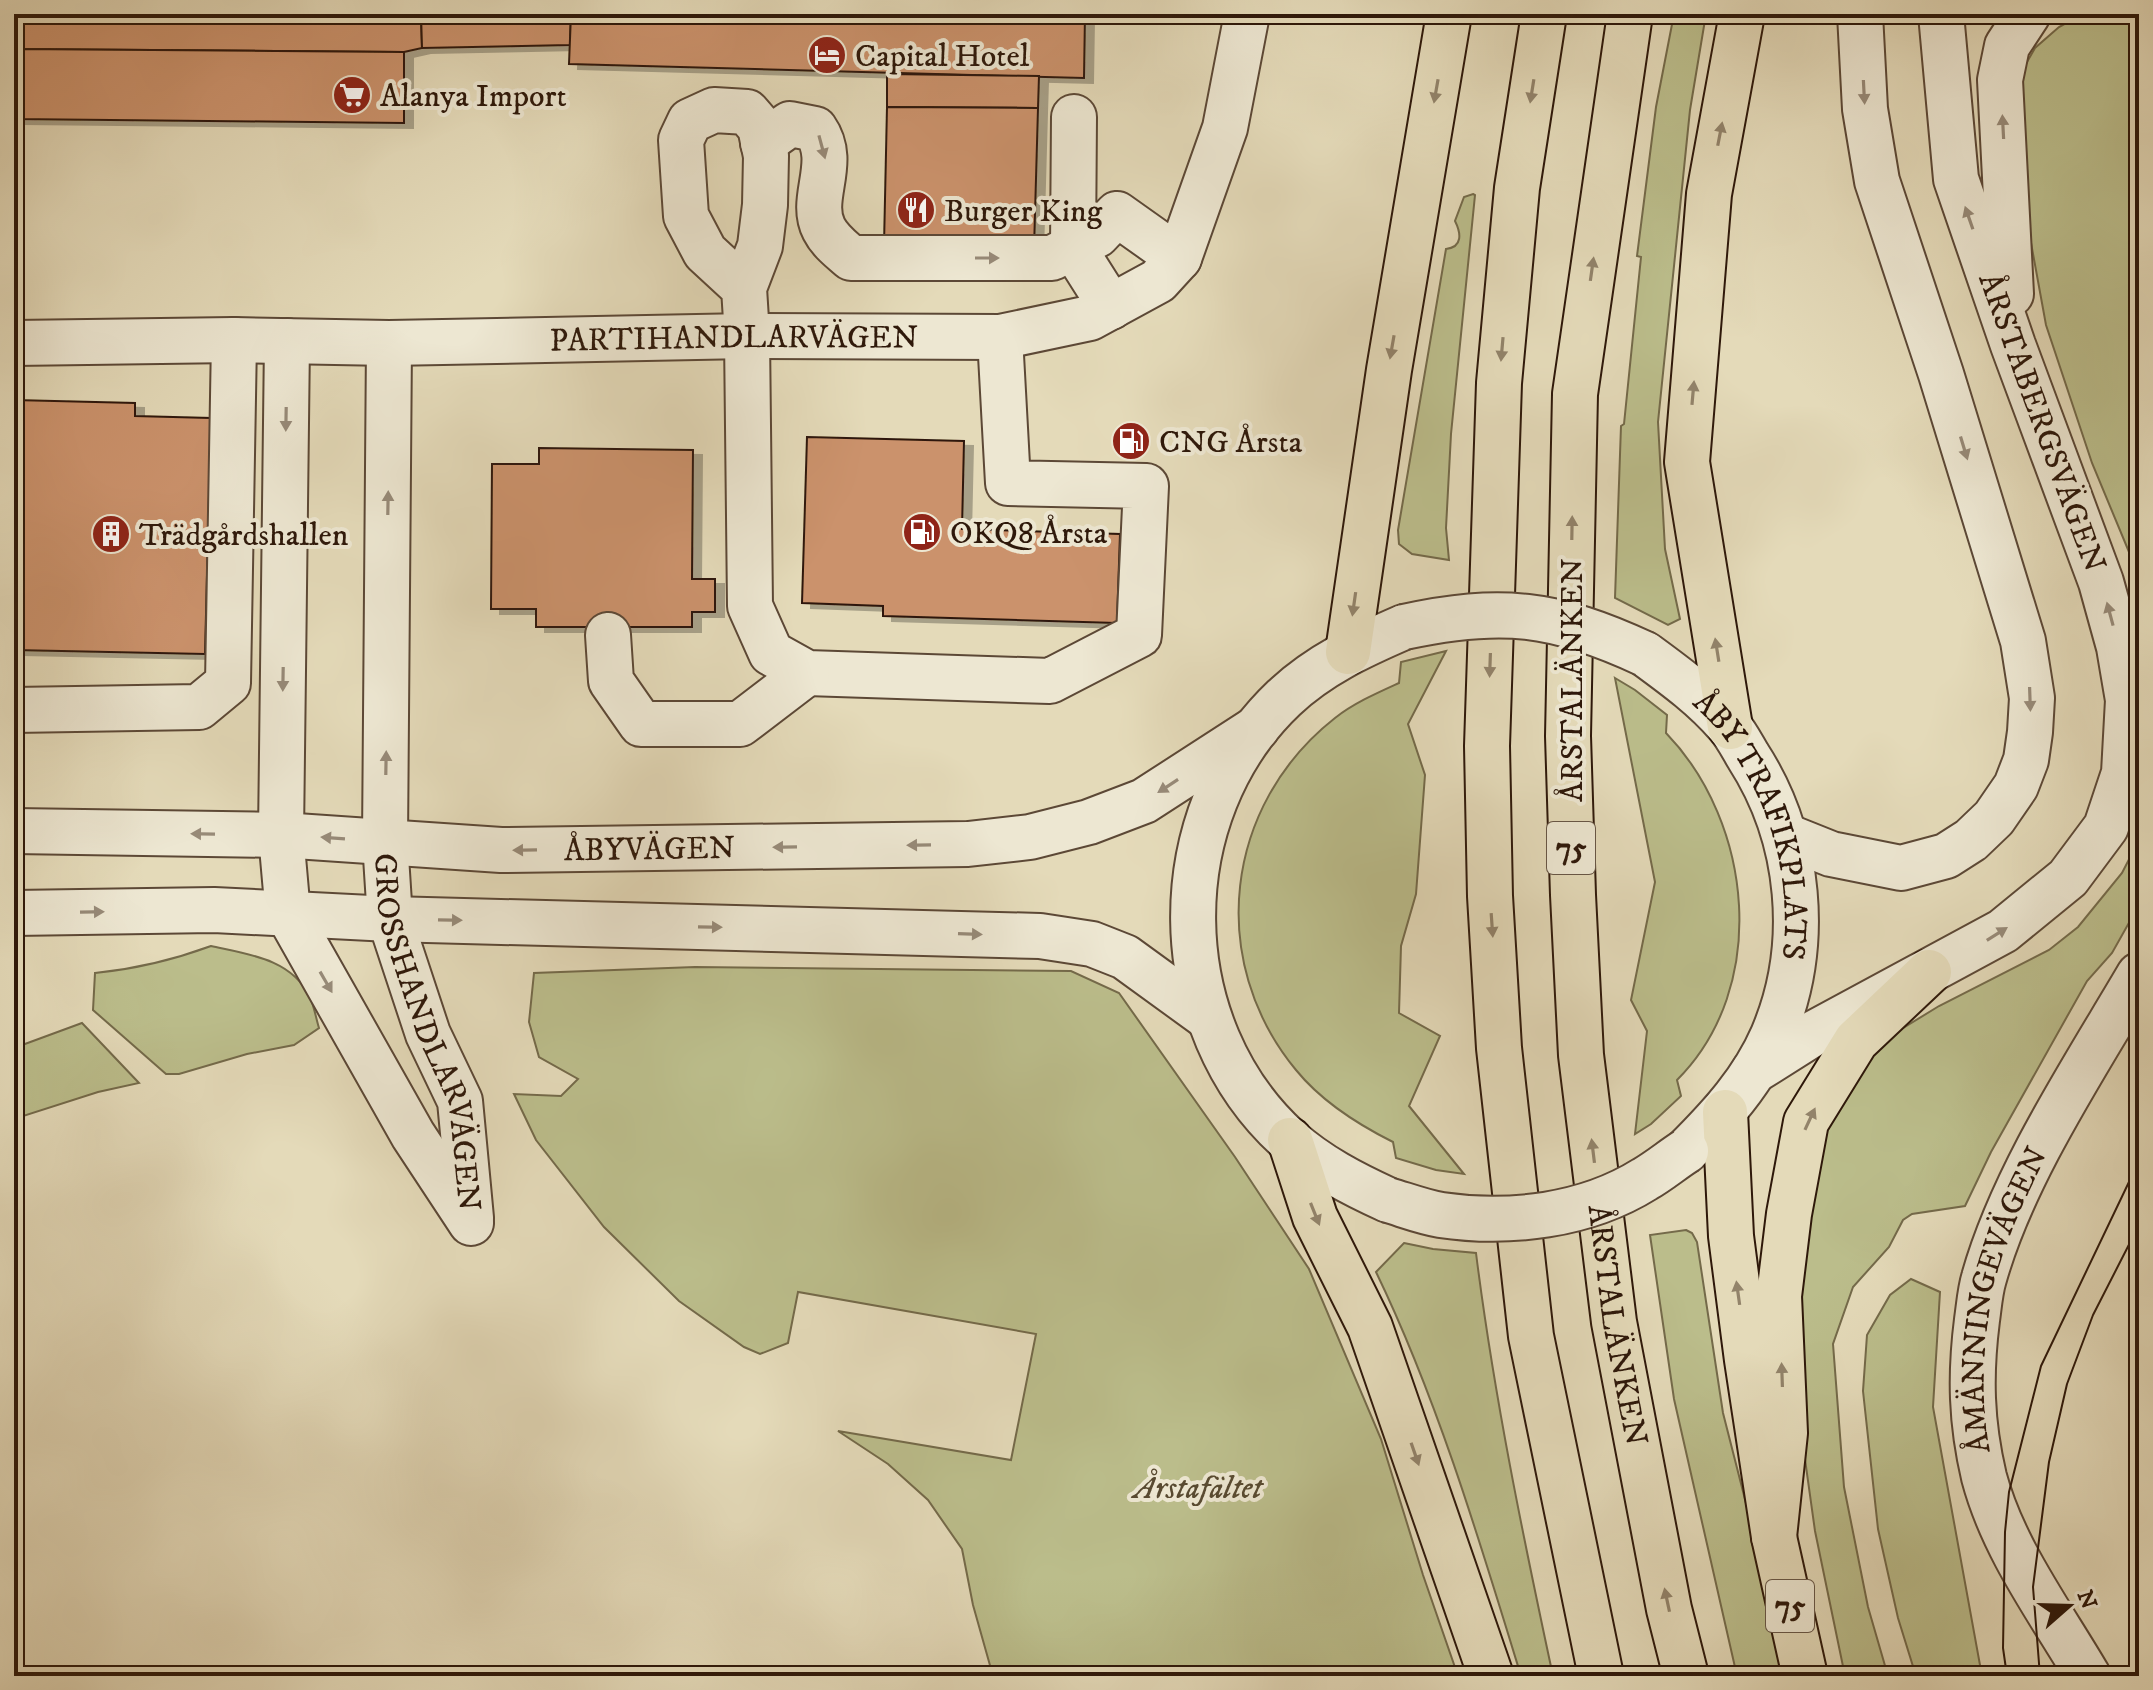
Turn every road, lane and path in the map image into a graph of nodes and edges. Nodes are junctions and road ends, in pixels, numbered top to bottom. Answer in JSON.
{"nodes":[{"id":1,"x":1247,"y":14,"type":"edge"},
{"id":2,"x":1449,"y":14,"type":"edge"},
{"id":3,"x":1544,"y":14,"type":"edge"},
{"id":4,"x":1630,"y":14,"type":"edge"},
{"id":5,"x":1742,"y":14,"type":"edge"},
{"id":6,"x":1860,"y":14,"type":"edge"},
{"id":7,"x":1941,"y":14,"type":"edge"},
{"id":8,"x":2028,"y":14,"type":"edge"},
{"id":9,"x":1074,"y":117,"type":"dead end"},
{"id":10,"x":763,"y":143,"type":"junction"},
{"id":11,"x":1073,"y":247,"type":"junction"},
{"id":12,"x":1179,"y":258,"type":"junction"},
{"id":13,"x":744,"y":288,"type":"junction"},
{"id":14,"x":1111,"y":307,"type":"junction"},
{"id":15,"x":747,"y":336,"type":"junction"},
{"id":16,"x":1000,"y":337,"type":"junction"},
{"id":17,"x":234,"y":340,"type":"junction"},
{"id":18,"x":287,"y":341,"type":"junction"},
{"id":19,"x":14,"y":343,"type":"edge"},
{"id":20,"x":389,"y":343,"type":"junction"},
{"id":21,"x":2013,"y":345,"type":"junction"},
{"id":22,"x":608,"y":635,"type":"dead end"},
{"id":23,"x":1348,"y":652,"type":"junction"},
{"id":24,"x":807,"y":673,"type":"junction"},
{"id":25,"x":14,"y":710,"type":"edge"},
{"id":26,"x":1730,"y":727,"type":"junction"},
{"id":27,"x":1257,"y":728,"type":"junction"},
{"id":28,"x":14,"y":831,"type":"edge"},
{"id":29,"x":281,"y":835,"type":"junction"},
{"id":30,"x":1786,"y":836,"type":"junction"},
{"id":31,"x":385,"y":841,"type":"junction"},
{"id":32,"x":14,"y":913,"type":"edge"},
{"id":33,"x":288,"y":914,"type":"junction"},
{"id":34,"x":390,"y":919,"type":"junction"},
{"id":35,"x":1929,"y":972,"type":"junction"},
{"id":36,"x":2139,"y":975,"type":"edge"},
{"id":37,"x":1209,"y":1018,"type":"junction"},
{"id":38,"x":1754,"y":1071,"type":"junction"},
{"id":39,"x":1725,"y":1112,"type":"junction"},
{"id":40,"x":1290,"y":1140,"type":"junction"},
{"id":41,"x":1774,"y":1537,"type":"junction"},
{"id":42,"x":1491,"y":1676,"type":"edge"},
{"id":43,"x":1601,"y":1676,"type":"edge"},
{"id":44,"x":1686,"y":1676,"type":"edge"},
{"id":45,"x":1805,"y":1676,"type":"edge"},
{"id":46,"x":2088,"y":1676,"type":"edge"}],
"edges":[{"from":1,"to":12,"type":"street","name":"PARTIHANDLARVÄGEN"},
{"from":2,"to":23,"type":"highway","one_way":true},
{"from":3,"to":43,"type":"highway","one_way":true},
{"from":44,"to":4,"type":"highway","name":"ÅRSTALÄNKEN","number":"75","one_way":true},
{"from":26,"to":5,"type":"highway","one_way":true},
{"from":6,"to":30,"type":"street","one_way":true},
{"from":21,"to":7,"type":"street","name":"ÅRSTABERGSVÄGEN","one_way":true},
{"from":21,"to":8,"type":"street","one_way":true},
{"from":9,"to":11,"type":"street"},
{"from":10,"to":11,"type":"street","one_way":true},
{"from":10,"to":13,"type":"street"},
{"from":10,"to":13,"type":"street"},
{"from":11,"to":12,"type":"street"},
{"from":11,"to":14,"type":"street"},
{"from":12,"to":14,"type":"street","name":"PARTIHANDLARVÄGEN"},
{"from":13,"to":15,"type":"street"},
{"from":14,"to":16,"type":"street","name":"PARTIHANDLARVÄGEN"},
{"from":15,"to":16,"type":"street","name":"PARTIHANDLARVÄGEN"},
{"from":15,"to":20,"type":"street","name":"PARTIHANDLARVÄGEN"},
{"from":15,"to":24,"type":"street"},
{"from":16,"to":24,"type":"street"},
{"from":17,"to":18,"type":"street","name":"PARTIHANDLARVÄGEN"},
{"from":17,"to":19,"type":"street","name":"PARTIHANDLARVÄGEN"},
{"from":17,"to":25,"type":"street"},
{"from":18,"to":20,"type":"street","name":"PARTIHANDLARVÄGEN"},
{"from":18,"to":29,"type":"street","name":"GROSSHANDLARVÄGEN","one_way":true},
{"from":31,"to":20,"type":"street","name":"GROSSHANDLARVÄGEN","one_way":true},
{"from":35,"to":21,"type":"street","name":"ÅRSTABERGSVÄGEN","one_way":true},
{"from":22,"to":24,"type":"street"},
{"from":23,"to":26,"type":"street","name":"ÅBY TRAFIKPLATS","bridge":true},
{"from":23,"to":27,"type":"street","name":"ÅBY TRAFIKPLATS"},
{"from":26,"to":30,"type":"street","name":"ÅBY TRAFIKPLATS"},
{"from":27,"to":31,"type":"street","name":"ÅBYVÄGEN","one_way":true},
{"from":27,"to":37,"type":"street","name":"ÅBY TRAFIKPLATS"},
{"from":29,"to":28,"type":"street","name":"ÅBYVÄGEN","one_way":true},
{"from":31,"to":29,"type":"street","name":"ÅBYVÄGEN","one_way":true},
{"from":29,"to":33,"type":"street","name":"GROSSHANDLARVÄGEN"},
{"from":30,"to":38,"type":"street","name":"ÅBY TRAFIKPLATS"},
{"from":31,"to":34,"type":"street","name":"GROSSHANDLARVÄGEN"},
{"from":32,"to":33,"type":"street","one_way":true},
{"from":33,"to":34,"type":"street"},
{"from":33,"to":34,"type":"street","name":"GROSSHANDLARVÄGEN","one_way":true},
{"from":34,"to":37,"type":"street","one_way":true},
{"from":35,"to":38,"type":"street","name":"ÅRSTABERGSVÄGEN"},
{"from":41,"to":35,"type":"highway","number":"75","one_way":true},
{"from":36,"to":46,"type":"street","name":"ÅMÄNNINGEVÄGEN"},
{"from":37,"to":40,"type":"street","name":"ÅBY TRAFIKPLATS"},
{"from":38,"to":39,"type":"street","name":"ÅBY TRAFIKPLATS"},
{"from":39,"to":40,"type":"street","name":"ÅBY TRAFIKPLATS","bridge":true},
{"from":41,"to":39,"type":"highway","number":"75","one_way":true},
{"from":40,"to":42,"type":"highway","one_way":true},
{"from":41,"to":45,"type":"highway","number":"75"}]}
